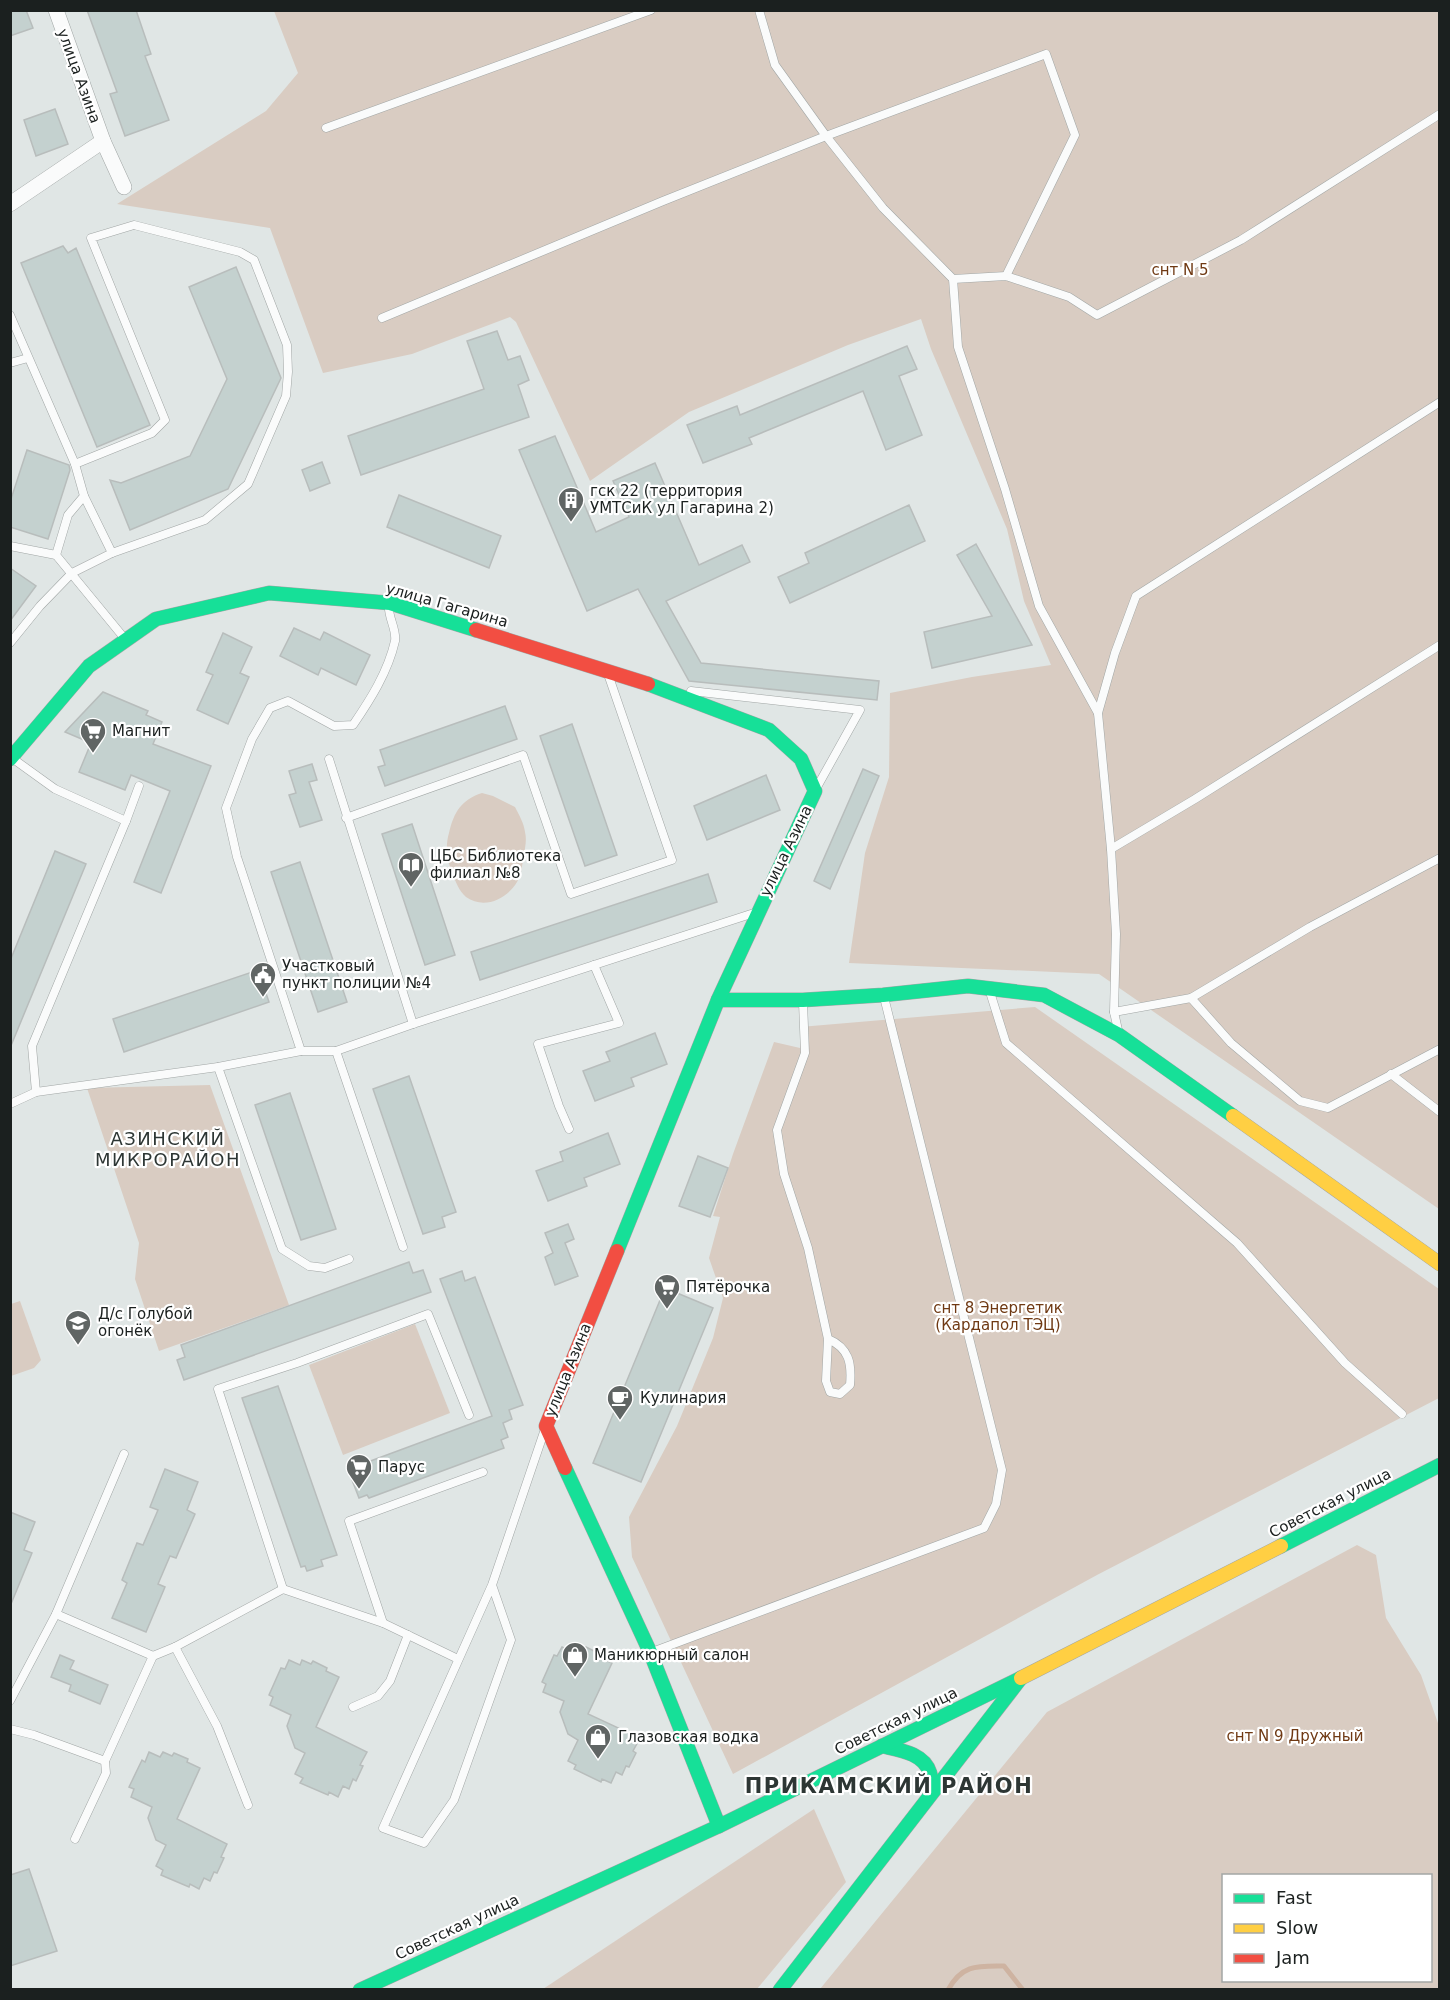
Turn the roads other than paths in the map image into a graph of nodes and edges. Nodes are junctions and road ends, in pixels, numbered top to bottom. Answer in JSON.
{"nodes":[{"id":1,"x":56,"y":10,"type":"edge"},
{"id":2,"x":651,"y":10,"type":"edge"},
{"id":3,"x":759,"y":10,"type":"edge"},
{"id":4,"x":1440,"y":114,"type":"edge"},
{"id":5,"x":326,"y":128,"type":"dead end"},
{"id":6,"x":826,"y":136,"type":"junction"},
{"id":7,"x":103,"y":141,"type":"junction"},
{"id":8,"x":124,"y":187,"type":"dead end"},
{"id":9,"x":10,"y":204,"type":"edge"},
{"id":10,"x":1006,"y":276,"type":"junction"},
{"id":11,"x":953,"y":279,"type":"junction"},
{"id":12,"x":10,"y":315,"type":"edge"},
{"id":13,"x":382,"y":318,"type":"dead end"},
{"id":14,"x":28,"y":358,"type":"junction"},
{"id":15,"x":10,"y":363,"type":"edge"},
{"id":16,"x":1440,"y":402,"type":"edge"},
{"id":17,"x":75,"y":464,"type":"junction"},
{"id":18,"x":84,"y":496,"type":"junction"},
{"id":19,"x":10,"y":546,"type":"edge"},
{"id":20,"x":111,"y":553,"type":"junction"},
{"id":21,"x":56,"y":555,"type":"junction"},
{"id":22,"x":72,"y":573,"type":"junction"},
{"id":23,"x":390,"y":603,"type":"junction"},
{"id":24,"x":126,"y":640,"type":"junction"},
{"id":25,"x":10,"y":643,"type":"edge"},
{"id":26,"x":1440,"y":645,"type":"edge"},
{"id":27,"x":607,"y":671,"type":"junction"},
{"id":28,"x":658,"y":687,"type":"junction"},
{"id":29,"x":1098,"y":713,"type":"junction"},
{"id":30,"x":11,"y":758,"type":"edge"},
{"id":31,"x":328,"y":759,"type":"dead end"},
{"id":32,"x":139,"y":786,"type":"dead end"},
{"id":33,"x":815,"y":791,"type":"junction"},
{"id":34,"x":346,"y":818,"type":"junction"},
{"id":35,"x":126,"y":821,"type":"junction"},
{"id":36,"x":1111,"y":849,"type":"junction"},
{"id":37,"x":1440,"y":858,"type":"edge"},
{"id":38,"x":758,"y":912,"type":"junction"},
{"id":39,"x":594,"y":965,"type":"junction"},
{"id":40,"x":989,"y":988,"type":"junction"},
{"id":41,"x":883,"y":995,"type":"junction"},
{"id":42,"x":1191,"y":998,"type":"junction"},
{"id":43,"x":718,"y":1000,"type":"junction"},
{"id":44,"x":803,"y":1000,"type":"junction"},
{"id":45,"x":1114,"y":1012,"type":"junction"},
{"id":46,"x":413,"y":1024,"type":"junction"},
{"id":47,"x":1119,"y":1035,"type":"junction"},
{"id":48,"x":1440,"y":1048,"type":"edge"},
{"id":49,"x":301,"y":1051,"type":"junction"},
{"id":50,"x":336,"y":1051,"type":"junction"},
{"id":51,"x":218,"y":1067,"type":"junction"},
{"id":52,"x":1391,"y":1074,"type":"junction"},
{"id":53,"x":36,"y":1092,"type":"junction"},
{"id":54,"x":10,"y":1104,"type":"edge"},
{"id":55,"x":1440,"y":1112,"type":"edge"},
{"id":56,"x":569,"y":1129,"type":"dead end"},
{"id":57,"x":403,"y":1246,"type":"dead end"},
{"id":58,"x":349,"y":1259,"type":"dead end"},
{"id":59,"x":1440,"y":1264,"type":"edge"},
{"id":60,"x":828,"y":1339,"type":"junction"},
{"id":61,"x":1402,"y":1414,"type":"dead end"},
{"id":62,"x":469,"y":1415,"type":"dead end"},
{"id":63,"x":546,"y":1426,"type":"junction"},
{"id":64,"x":124,"y":1454,"type":"dead end"},
{"id":65,"x":1440,"y":1465,"type":"edge"},
{"id":66,"x":483,"y":1472,"type":"dead end"},
{"id":67,"x":492,"y":1585,"type":"junction"},
{"id":68,"x":283,"y":1589,"type":"junction"},
{"id":69,"x":56,"y":1614,"type":"junction"},
{"id":70,"x":383,"y":1623,"type":"junction"},
{"id":71,"x":408,"y":1635,"type":"junction"},
{"id":72,"x":175,"y":1647,"type":"junction"},
{"id":73,"x":650,"y":1652,"type":"junction"},
{"id":74,"x":153,"y":1656,"type":"junction"},
{"id":75,"x":458,"y":1659,"type":"junction"},
{"id":76,"x":1019,"y":1679,"type":"junction"},
{"id":77,"x":10,"y":1701,"type":"edge"},
{"id":78,"x":353,"y":1707,"type":"dead end"},
{"id":79,"x":10,"y":1729,"type":"edge"},
{"id":80,"x":882,"y":1746,"type":"junction"},
{"id":81,"x":105,"y":1761,"type":"junction"},
{"id":82,"x":932,"y":1792,"type":"junction"},
{"id":83,"x":248,"y":1805,"type":"dead end"},
{"id":84,"x":719,"y":1826,"type":"junction"},
{"id":85,"x":75,"y":1839,"type":"dead end"},
{"id":86,"x":360,"y":1989,"type":"edge"},
{"id":87,"x":780,"y":1989,"type":"edge"}],
"edges":[{"from":1,"to":7,"type":"street","name":"улица Азина"},
{"from":2,"to":5,"type":"lane"},
{"from":3,"to":6,"type":"lane"},
{"from":4,"to":10,"type":"lane"},
{"from":6,"to":10,"type":"lane"},
{"from":6,"to":11,"type":"lane"},
{"from":6,"to":13,"type":"lane"},
{"from":7,"to":8,"type":"street","name":"улица Азина"},
{"from":7,"to":9,"type":"street","name":"улица Азина"},
{"from":10,"to":11,"type":"lane"},
{"from":11,"to":29,"type":"lane"},
{"from":12,"to":14,"type":"lane"},
{"from":14,"to":15,"type":"lane"},
{"from":14,"to":17,"type":"lane"},
{"from":16,"to":29,"type":"lane"},
{"from":17,"to":18,"type":"lane"},
{"from":17,"to":20,"type":"lane"},
{"from":18,"to":20,"type":"lane"},
{"from":18,"to":21,"type":"lane"},
{"from":19,"to":21,"type":"lane"},
{"from":20,"to":22,"type":"lane"},
{"from":21,"to":22,"type":"lane"},
{"from":22,"to":24,"type":"lane"},
{"from":22,"to":25,"type":"lane"},
{"from":23,"to":24,"type":"street","name":"улица Гагарина"},
{"from":23,"to":27,"type":"street","name":"улица Гагарина"},
{"from":23,"to":49,"type":"lane"},
{"from":24,"to":30,"type":"street","name":"улица Гагарина"},
{"from":26,"to":36,"type":"lane"},
{"from":27,"to":28,"type":"street","name":"улица Гагарина"},
{"from":27,"to":34,"type":"lane"},
{"from":28,"to":33,"type":"street","name":"улица Гагарина"},
{"from":28,"to":33,"type":"lane"},
{"from":29,"to":36,"type":"lane"},
{"from":30,"to":35,"type":"lane"},
{"from":31,"to":34,"type":"lane"},
{"from":32,"to":35,"type":"lane"},
{"from":33,"to":38,"type":"street","name":"улица Азина"},
{"from":34,"to":46,"type":"lane"},
{"from":35,"to":53,"type":"lane"},
{"from":36,"to":45,"type":"lane"},
{"from":37,"to":42,"type":"lane"},
{"from":38,"to":39,"type":"lane","name":"улица Азина"},
{"from":38,"to":43,"type":"street","name":"улица Азина"},
{"from":39,"to":46,"type":"lane","name":"улица Азина"},
{"from":39,"to":56,"type":"lane"},
{"from":40,"to":41,"type":"street"},
{"from":40,"to":47,"type":"street"},
{"from":40,"to":61,"type":"lane"},
{"from":41,"to":44,"type":"street"},
{"from":41,"to":73,"type":"lane"},
{"from":42,"to":45,"type":"lane"},
{"from":42,"to":52,"type":"lane"},
{"from":43,"to":44,"type":"street"},
{"from":43,"to":63,"type":"street","name":"улица Азина"},
{"from":44,"to":60,"type":"lane"},
{"from":45,"to":47,"type":"lane"},
{"from":46,"to":50,"type":"lane","name":"улица Азина"},
{"from":47,"to":59,"type":"street"},
{"from":48,"to":52,"type":"lane"},
{"from":49,"to":50,"type":"lane","name":"улица Азина"},
{"from":49,"to":51,"type":"lane","name":"улица Азина"},
{"from":50,"to":57,"type":"lane"},
{"from":51,"to":53,"type":"lane","name":"улица Азина"},
{"from":51,"to":58,"type":"lane"},
{"from":52,"to":55,"type":"lane"},
{"from":53,"to":54,"type":"lane","name":"улица Азина"},
{"from":60,"to":60,"type":"lane"},
{"from":62,"to":68,"type":"lane"},
{"from":63,"to":67,"type":"lane"},
{"from":63,"to":73,"type":"street","name":"улица Азина"},
{"from":64,"to":69,"type":"lane"},
{"from":65,"to":76,"type":"street","name":"Советская улица"},
{"from":66,"to":70,"type":"lane"},
{"from":67,"to":75,"type":"lane"},
{"from":67,"to":75,"type":"lane"},
{"from":68,"to":70,"type":"lane"},
{"from":68,"to":72,"type":"lane"},
{"from":69,"to":74,"type":"lane"},
{"from":69,"to":77,"type":"lane"},
{"from":70,"to":71,"type":"lane"},
{"from":71,"to":75,"type":"lane"},
{"from":71,"to":78,"type":"lane"},
{"from":72,"to":74,"type":"lane"},
{"from":72,"to":83,"type":"lane"},
{"from":73,"to":84,"type":"street","name":"улица Азина"},
{"from":74,"to":81,"type":"lane"},
{"from":76,"to":80,"type":"street","name":"Советская улица"},
{"from":76,"to":82,"type":"street"},
{"from":79,"to":81,"type":"lane"},
{"from":80,"to":82,"type":"street"},
{"from":80,"to":84,"type":"street","name":"Советская улица"},
{"from":81,"to":85,"type":"lane"},
{"from":82,"to":87,"type":"street"},
{"from":84,"to":86,"type":"street","name":"Советская улица"}]}
